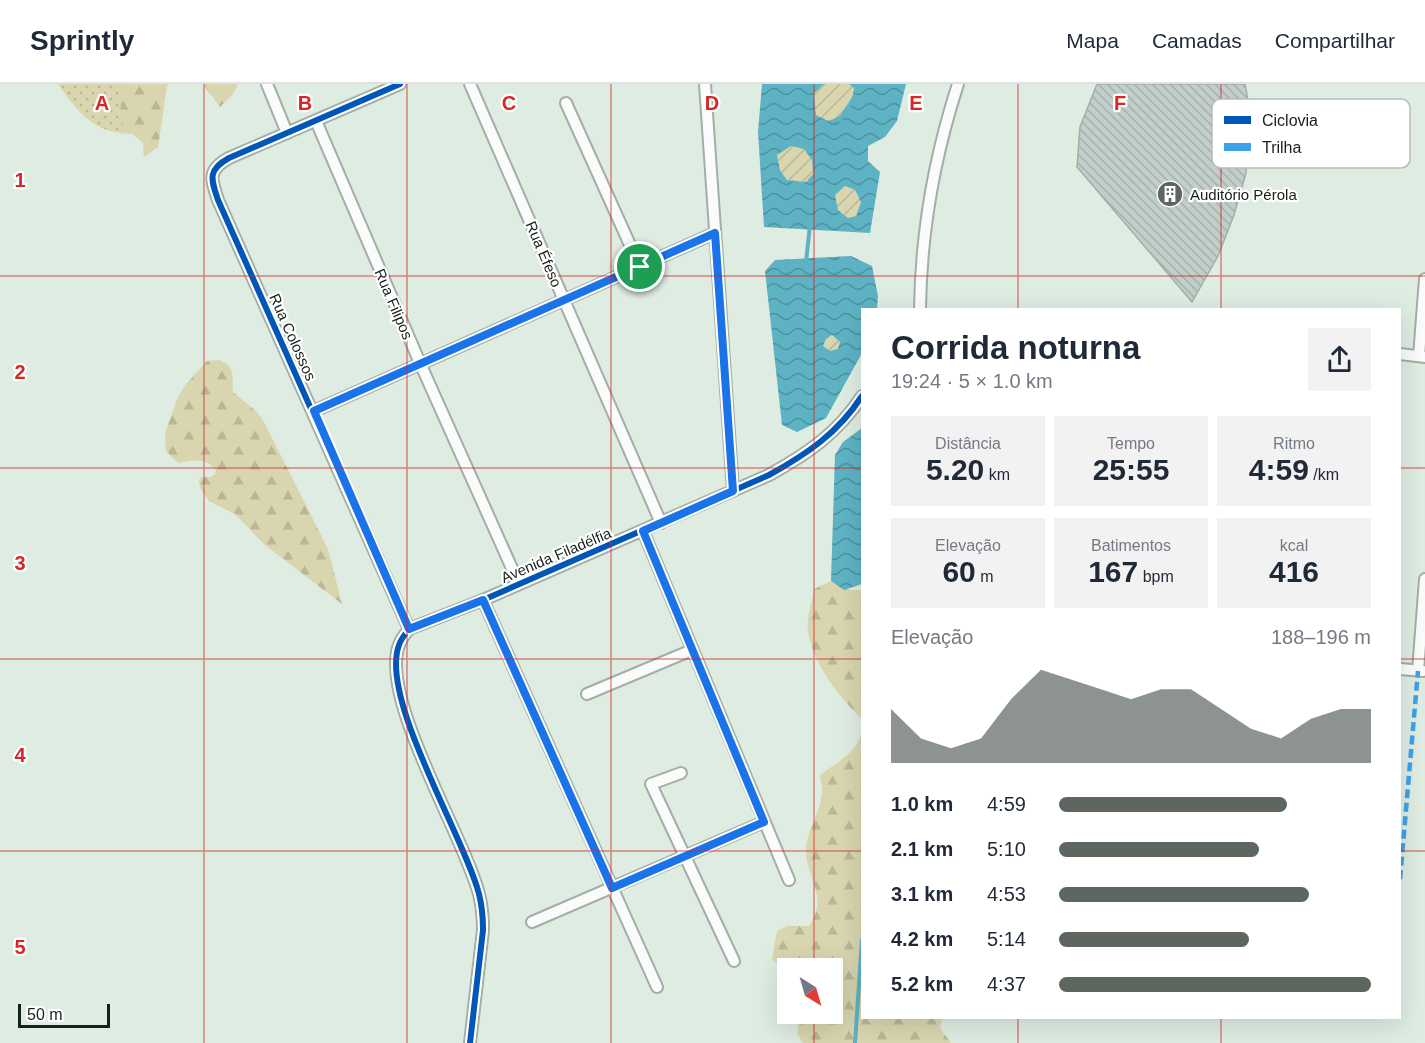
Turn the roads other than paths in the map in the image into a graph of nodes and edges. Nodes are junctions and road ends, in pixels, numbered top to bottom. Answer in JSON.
{"nodes":[{"id":1,"x":267,"y":84,"type":"edge"},
{"id":2,"x":400,"y":84,"type":"edge"},
{"id":3,"x":470,"y":84,"type":"edge"},
{"id":4,"x":705,"y":84,"type":"edge"},
{"id":5,"x":958,"y":84,"type":"edge"},
{"id":6,"x":566,"y":103,"type":"dead end"},
{"id":7,"x":316,"y":121,"type":"junction"},
{"id":8,"x":287,"y":133,"type":"junction"},
{"id":9,"x":715,"y":233,"type":"junction"},
{"id":10,"x":640,"y":267,"type":"junction"},
{"id":11,"x":1425,"y":279,"type":"edge"},
{"id":12,"x":564,"y":301,"type":"junction"},
{"id":13,"x":920,"y":308,"type":"edge"},
{"id":14,"x":1401,"y":354,"type":"edge"},
{"id":15,"x":1422,"y":357,"type":"edge"},
{"id":16,"x":420,"y":363,"type":"junction"},
{"id":17,"x":861,"y":398,"type":"edge"},
{"id":18,"x":314,"y":411,"type":"junction"},
{"id":19,"x":733,"y":491,"type":"junction"},
{"id":20,"x":661,"y":523,"type":"junction"},
{"id":21,"x":643,"y":531,"type":"junction"},
{"id":22,"x":1425,"y":579,"type":"edge"},
{"id":23,"x":519,"y":584,"type":"junction"},
{"id":24,"x":483,"y":600,"type":"junction"},
{"id":25,"x":409,"y":629,"type":"junction"},
{"id":26,"x":692,"y":650,"type":"junction"},
{"id":27,"x":1401,"y":669,"type":"edge"},
{"id":28,"x":1421,"y":671,"type":"edge"},
{"id":29,"x":587,"y":694,"type":"dead end"},
{"id":30,"x":681,"y":773,"type":"dead end"},
{"id":31,"x":764,"y":822,"type":"junction"},
{"id":32,"x":685,"y":856,"type":"junction"},
{"id":33,"x":789,"y":880,"type":"dead end"},
{"id":34,"x":612,"y":888,"type":"junction"},
{"id":35,"x":532,"y":922,"type":"dead end"},
{"id":36,"x":734,"y":961,"type":"dead end"},
{"id":37,"x":657,"y":987,"type":"dead end"},
{"id":38,"x":470,"y":1043,"type":"edge"}],
"edges":[{"from":1,"to":8,"type":"street"},
{"from":2,"to":7,"type":"street"},
{"from":3,"to":12,"type":"street","name":"Rua Éfeso"},
{"from":4,"to":9,"type":"street"},
{"from":5,"to":13,"type":"street"},
{"from":6,"to":10,"type":"street"},
{"from":7,"to":8,"type":"street"},
{"from":7,"to":16,"type":"street","name":"Rua Filipos"},
{"from":8,"to":18,"type":"street","name":"Rua Colossos"},
{"from":9,"to":10,"type":"street"},
{"from":9,"to":19,"type":"street"},
{"from":10,"to":12,"type":"street"},
{"from":11,"to":15,"type":"street"},
{"from":12,"to":16,"type":"street"},
{"from":12,"to":20,"type":"street","name":"Rua Éfeso"},
{"from":14,"to":15,"type":"street"},
{"from":16,"to":18,"type":"street"},
{"from":16,"to":23,"type":"street","name":"Rua Filipos"},
{"from":17,"to":19,"type":"street","name":"Avenida Filadélfia"},
{"from":18,"to":25,"type":"street","name":"Rua Colossos"},
{"from":19,"to":20,"type":"street","name":"Avenida Filadélfia"},
{"from":20,"to":21,"type":"street","name":"Avenida Filadélfia"},
{"from":21,"to":23,"type":"street","name":"Avenida Filadélfia"},
{"from":21,"to":26,"type":"street"},
{"from":22,"to":28,"type":"street"},
{"from":23,"to":24,"type":"street","name":"Avenida Filadélfia"},
{"from":24,"to":25,"type":"street","name":"Avenida Filadélfia"},
{"from":24,"to":34,"type":"street"},
{"from":25,"to":38,"type":"street"},
{"from":26,"to":29,"type":"street"},
{"from":26,"to":31,"type":"street"},
{"from":27,"to":28,"type":"street"},
{"from":30,"to":32,"type":"street"},
{"from":31,"to":32,"type":"street"},
{"from":31,"to":33,"type":"street"},
{"from":32,"to":34,"type":"street"},
{"from":32,"to":36,"type":"street"},
{"from":34,"to":35,"type":"street"},
{"from":34,"to":37,"type":"street"}]}
